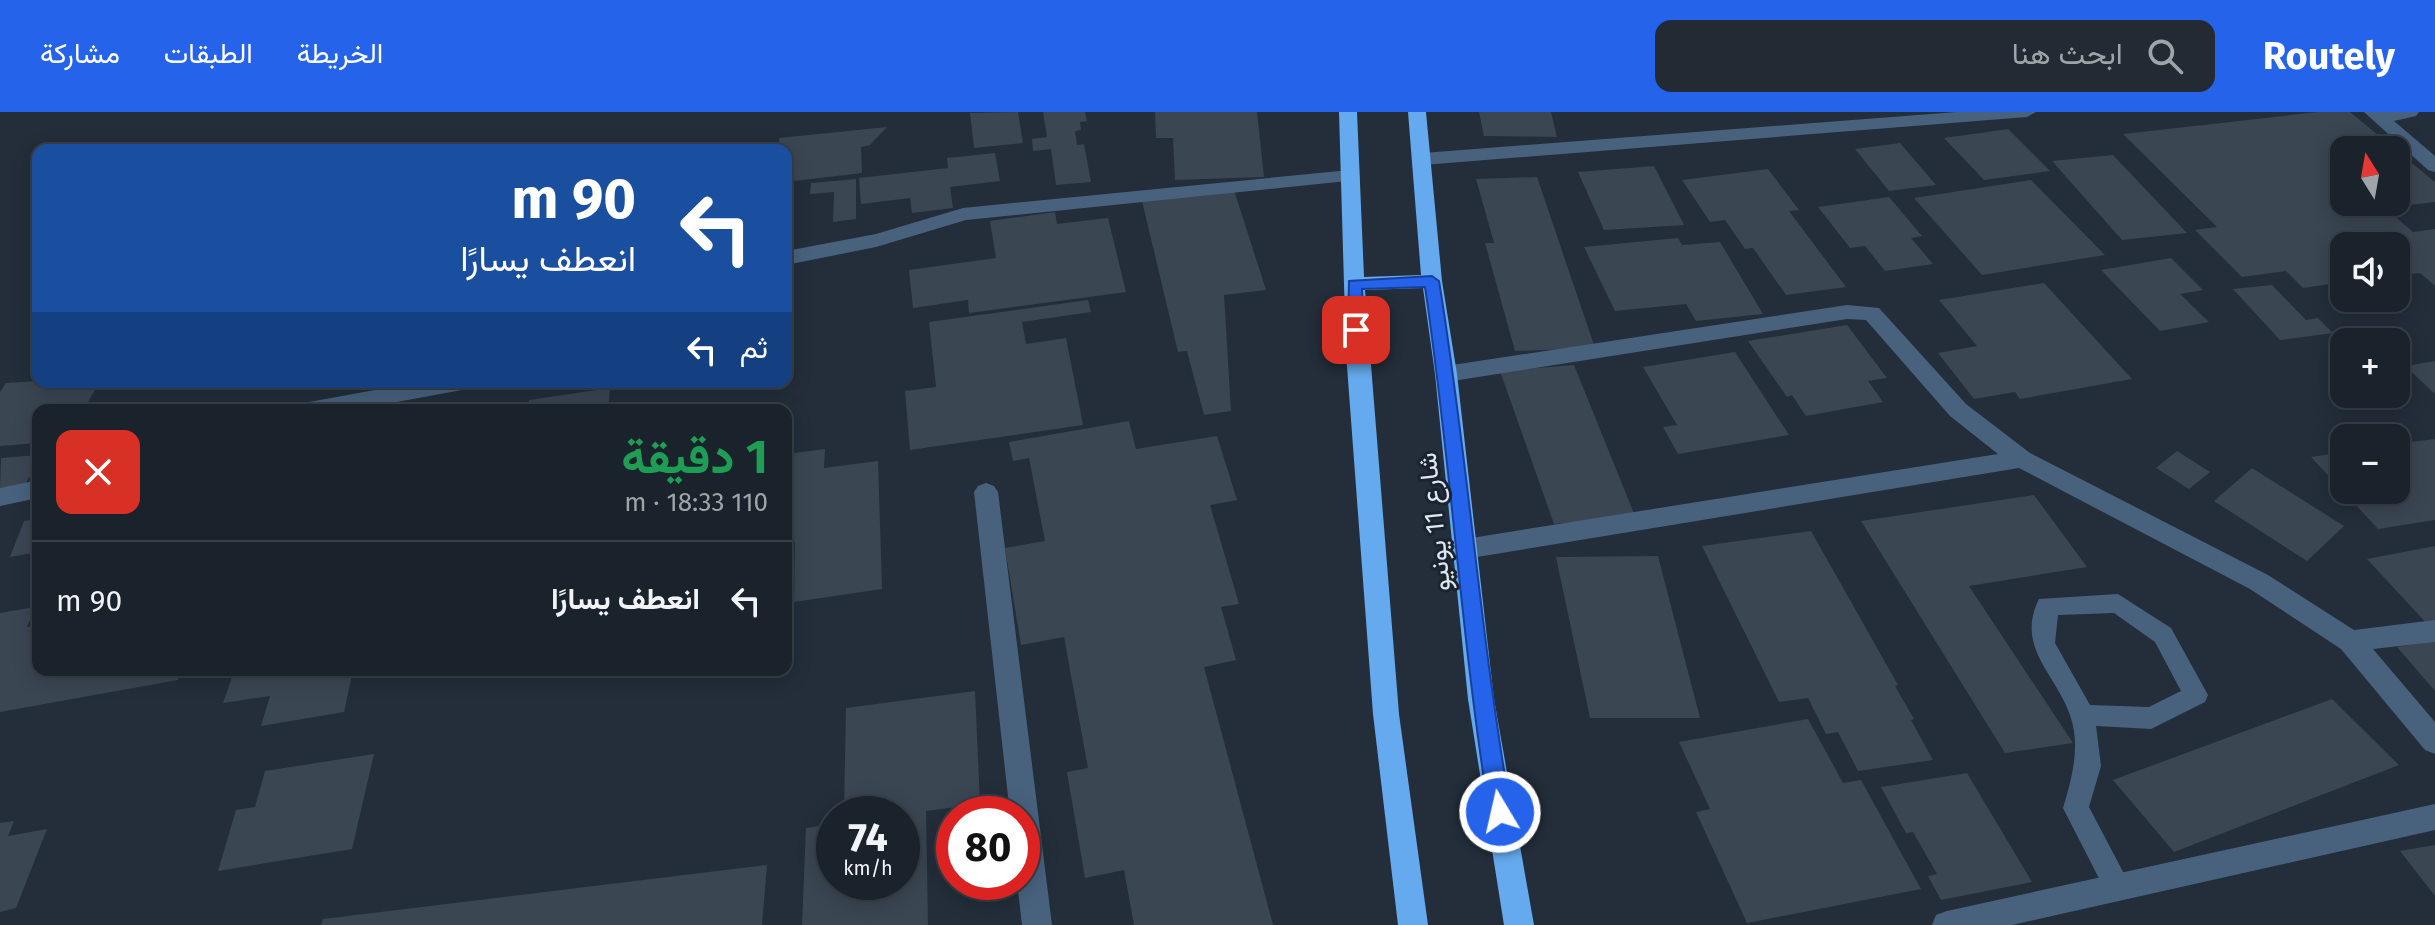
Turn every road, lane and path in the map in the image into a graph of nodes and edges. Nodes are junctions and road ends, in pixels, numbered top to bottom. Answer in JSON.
{"nodes":[{"id":1,"x":1348,"y":112,"type":"edge"},
{"id":2,"x":1417,"y":112,"type":"edge"},
{"id":3,"x":2027,"y":112,"type":"edge"},
{"id":4,"x":2410,"y":112,"type":"edge"},
{"id":5,"x":2376,"y":115,"type":"edge"},
{"id":6,"x":1423,"y":159,"type":"junction"},
{"id":7,"x":2435,"y":166,"type":"edge"},
{"id":8,"x":1350,"y":176,"type":"junction"},
{"id":9,"x":792,"y":257,"type":"edge"},
{"id":10,"x":1432,"y":281,"type":"junction"},
{"id":11,"x":1354,"y":284,"type":"junction"},
{"id":12,"x":1446,"y":374,"type":"junction"},
{"id":13,"x":429,"y":388,"type":"edge"},
{"id":14,"x":342,"y":404,"type":"edge"},
{"id":15,"x":2022,"y":459,"type":"junction"},
{"id":16,"x":32,"y":490,"type":"edge"},
{"id":17,"x":986,"y":492,"type":"dead end"},
{"id":18,"x":0,"y":497,"type":"edge"},
{"id":19,"x":1465,"y":549,"type":"junction"},
{"id":20,"x":2435,"y":631,"type":"edge"},
{"id":21,"x":2350,"y":641,"type":"junction"},
{"id":22,"x":2083,"y":715,"type":"junction"},
{"id":23,"x":2435,"y":742,"type":"edge"},
{"id":24,"x":2435,"y":817,"type":"edge"},
{"id":25,"x":2118,"y":887,"type":"junction"},
{"id":26,"x":1037,"y":925,"type":"edge"},
{"id":27,"x":1413,"y":925,"type":"edge"},
{"id":28,"x":1519,"y":925,"type":"edge"},
{"id":29,"x":1947,"y":925,"type":"edge"}],
"edges":[{"from":1,"to":8,"type":"highway"},
{"from":2,"to":6,"type":"highway","name":"شارع 11 يونيو"},
{"from":3,"to":6,"type":"street"},
{"from":4,"to":5,"type":"street"},
{"from":5,"to":7,"type":"street"},
{"from":6,"to":10,"type":"highway","name":"شارع 11 يونيو"},
{"from":8,"to":9,"type":"street"},
{"from":8,"to":11,"type":"highway"},
{"from":10,"to":11,"type":"highway"},
{"from":10,"to":12,"type":"highway","name":"شارع 11 يونيو"},
{"from":11,"to":27,"type":"highway"},
{"from":12,"to":15,"type":"street"},
{"from":12,"to":19,"type":"highway","name":"شارع 11 يونيو"},
{"from":13,"to":14,"type":"street"},
{"from":15,"to":19,"type":"street"},
{"from":15,"to":21,"type":"street"},
{"from":16,"to":18,"type":"street"},
{"from":17,"to":26,"type":"street"},
{"from":19,"to":28,"type":"highway","name":"شارع 11 يونيو"},
{"from":20,"to":21,"type":"street"},
{"from":21,"to":23,"type":"street"},
{"from":22,"to":22,"type":"lane"},
{"from":22,"to":25,"type":"lane"},
{"from":24,"to":25,"type":"street"},
{"from":25,"to":29,"type":"street"}]}
